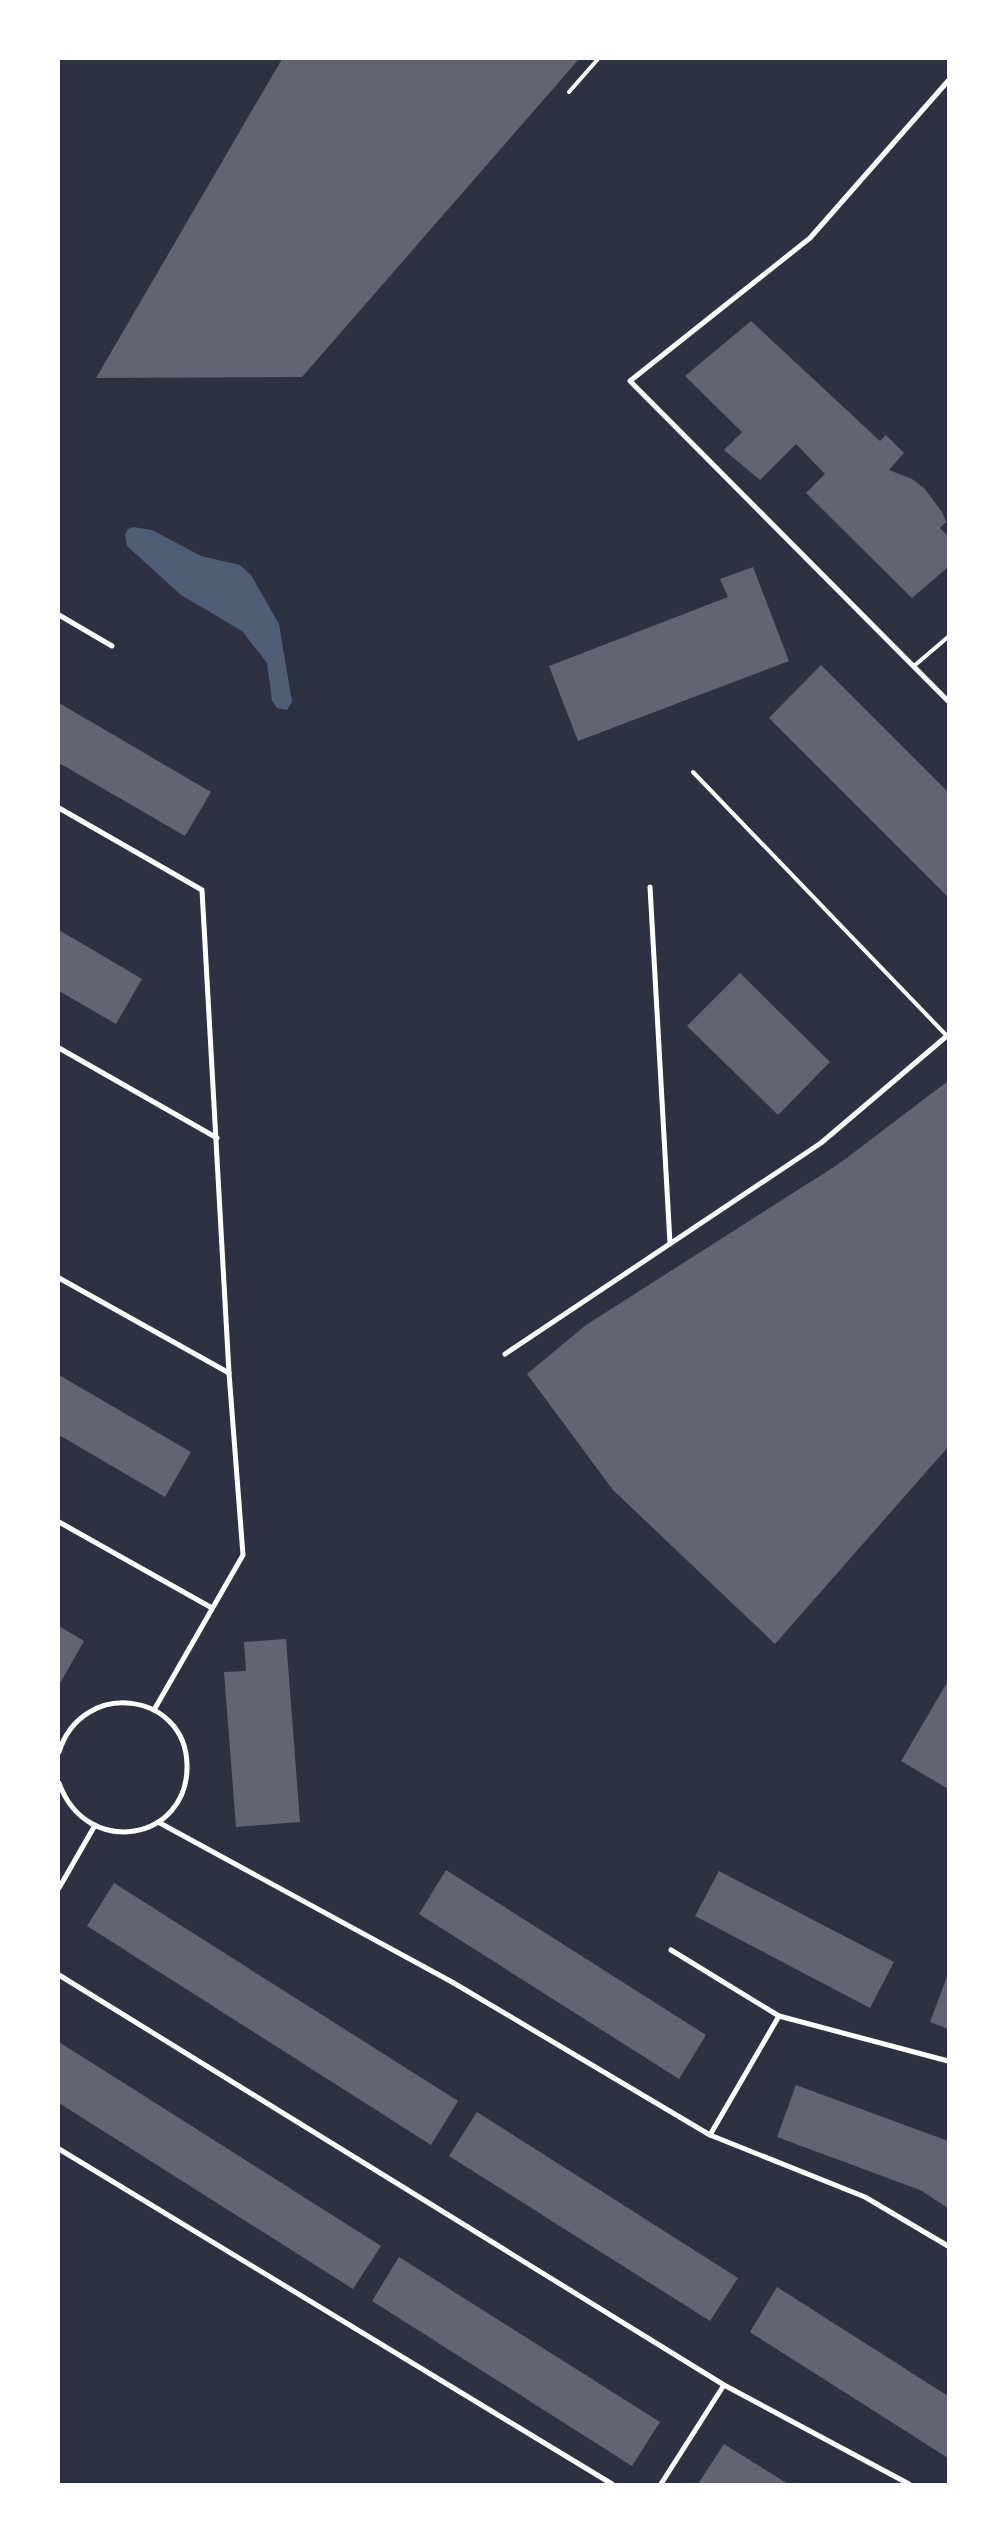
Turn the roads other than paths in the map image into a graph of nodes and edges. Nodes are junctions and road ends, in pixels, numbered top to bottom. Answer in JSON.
{"nodes":[{"id":1,"x":598,"y":59,"type":"edge"},
{"id":2,"x":947,"y":85,"type":"edge"},
{"id":3,"x":569,"y":92,"type":"dead end"},
{"id":4,"x":59,"y":615,"type":"edge"},
{"id":5,"x":948,"y":637,"type":"edge"},
{"id":6,"x":112,"y":646,"type":"dead end"},
{"id":7,"x":914,"y":666,"type":"junction"},
{"id":8,"x":948,"y":701,"type":"edge"},
{"id":9,"x":693,"y":772,"type":"dead end"},
{"id":10,"x":59,"y":808,"type":"edge"},
{"id":11,"x":650,"y":887,"type":"dead end"},
{"id":12,"x":947,"y":1036,"type":"edge"},
{"id":13,"x":59,"y":1048,"type":"edge"},
{"id":14,"x":217,"y":1138,"type":"junction"},
{"id":15,"x":670,"y":1243,"type":"junction"},
{"id":16,"x":59,"y":1278,"type":"edge"},
{"id":17,"x":504,"y":1354,"type":"dead end"},
{"id":18,"x":229,"y":1373,"type":"junction"},
{"id":19,"x":59,"y":1522,"type":"edge"},
{"id":20,"x":212,"y":1608,"type":"junction"},
{"id":21,"x":154,"y":1710,"type":"junction"},
{"id":22,"x":61,"y":1736,"type":"edge"},
{"id":23,"x":59,"y":1752,"type":"edge"},
{"id":24,"x":59,"y":1783,"type":"edge"},
{"id":25,"x":158,"y":1822,"type":"junction"},
{"id":26,"x":94,"y":1827,"type":"junction"},
{"id":27,"x":59,"y":1888,"type":"edge"},
{"id":28,"x":671,"y":1950,"type":"dead end"},
{"id":29,"x":59,"y":1975,"type":"edge"},
{"id":30,"x":779,"y":2016,"type":"junction"},
{"id":31,"x":948,"y":2061,"type":"edge"},
{"id":32,"x":710,"y":2136,"type":"junction"},
{"id":33,"x":59,"y":2149,"type":"edge"},
{"id":34,"x":948,"y":2246,"type":"edge"},
{"id":35,"x":724,"y":2385,"type":"junction"},
{"id":36,"x":612,"y":2484,"type":"edge"},
{"id":37,"x":661,"y":2484,"type":"edge"},
{"id":38,"x":910,"y":2484,"type":"edge"}],
"edges":[{"from":1,"to":3,"type":"lane"},
{"from":2,"to":7,"type":"street"},
{"from":4,"to":6,"type":"street"},
{"from":5,"to":7,"type":"lane"},
{"from":7,"to":8,"type":"street"},
{"from":9,"to":12,"type":"lane"},
{"from":10,"to":14,"type":"street"},
{"from":11,"to":15,"type":"street"},
{"from":12,"to":15,"type":"street"},
{"from":13,"to":14,"type":"street"},
{"from":14,"to":18,"type":"street"},
{"from":15,"to":17,"type":"street"},
{"from":16,"to":18,"type":"street"},
{"from":18,"to":20,"type":"street"},
{"from":19,"to":20,"type":"street"},
{"from":20,"to":21,"type":"street"},
{"from":21,"to":22,"type":"street"},
{"from":21,"to":25,"type":"street"},
{"from":22,"to":23,"type":"street"},
{"from":24,"to":26,"type":"street"},
{"from":25,"to":26,"type":"street"},
{"from":25,"to":32,"type":"street"},
{"from":26,"to":27,"type":"street"},
{"from":28,"to":30,"type":"street"},
{"from":29,"to":35,"type":"street"},
{"from":30,"to":31,"type":"street"},
{"from":30,"to":32,"type":"street"},
{"from":32,"to":34,"type":"street"},
{"from":33,"to":36,"type":"street"},
{"from":35,"to":37,"type":"street"},
{"from":35,"to":38,"type":"street"}]}
